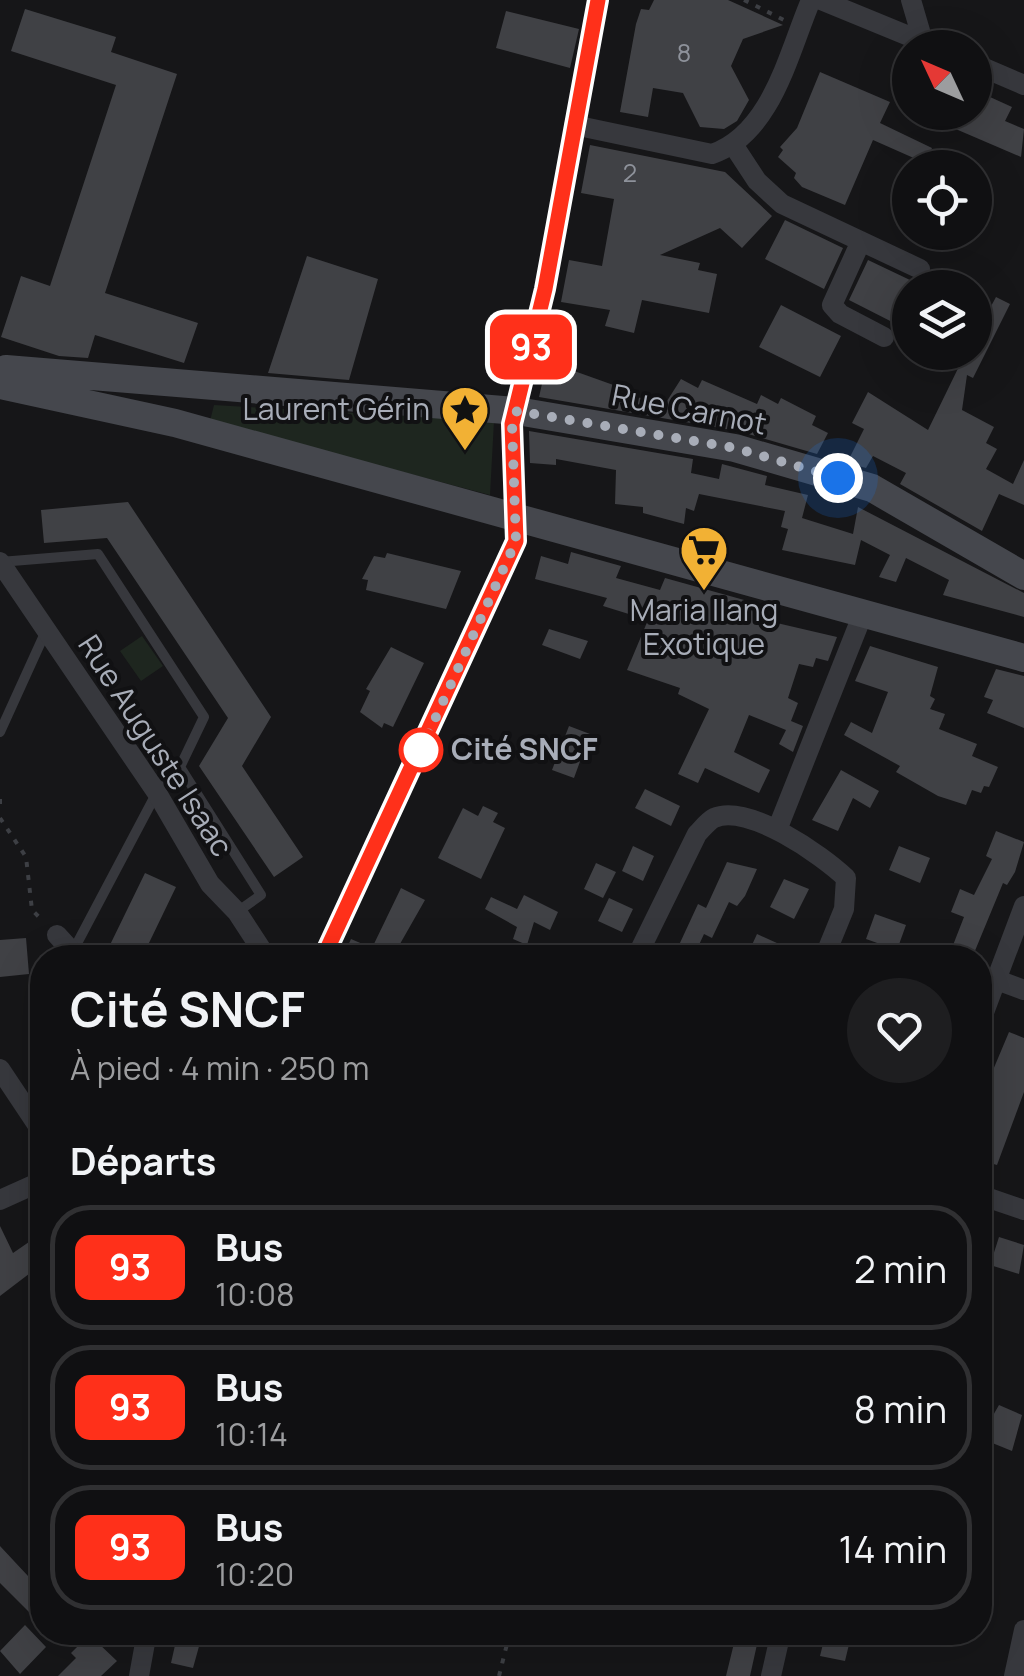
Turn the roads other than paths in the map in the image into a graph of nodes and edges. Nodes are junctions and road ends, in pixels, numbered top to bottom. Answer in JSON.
{"nodes":[{"id":1,"x":598,"y":0,"type":"edge"},
{"id":2,"x":811,"y":0,"type":"edge"},
{"id":3,"x":822,"y":0,"type":"edge"},
{"id":4,"x":915,"y":2,"type":"edge"},
{"id":5,"x":896,"y":30,"type":"edge"},
{"id":6,"x":925,"y":30,"type":"edge"},
{"id":7,"x":992,"y":71,"type":"edge"},
{"id":8,"x":1024,"y":85,"type":"edge"},
{"id":9,"x":574,"y":125,"type":"junction"},
{"id":10,"x":734,"y":146,"type":"junction"},
{"id":11,"x":860,"y":241,"type":"junction"},
{"id":12,"x":920,"y":269,"type":"dead end"},
{"id":13,"x":884,"y":337,"type":"dead end"},
{"id":14,"x":0,"y":368,"type":"edge"},
{"id":15,"x":0,"y":376,"type":"edge"},
{"id":16,"x":136,"y":381,"type":"junction"},
{"id":17,"x":184,"y":385,"type":"junction"},
{"id":18,"x":0,"y":386,"type":"edge"},
{"id":19,"x":517,"y":411,"type":"junction"},
{"id":20,"x":173,"y":422,"type":"junction"},
{"id":21,"x":512,"y":520,"type":"junction"},
{"id":22,"x":0,"y":562,"type":"edge"},
{"id":23,"x":1024,"y":576,"type":"edge"},
{"id":24,"x":862,"y":616,"type":"junction"},
{"id":25,"x":45,"y":633,"type":"junction"},
{"id":26,"x":1024,"y":658,"type":"edge"},
{"id":27,"x":0,"y":732,"type":"edge"},
{"id":28,"x":180,"y":767,"type":"junction"},
{"id":29,"x":155,"y":790,"type":"junction"},
{"id":30,"x":777,"y":830,"type":"junction"},
{"id":31,"x":1024,"y":906,"type":"edge"},
{"id":32,"x":236,"y":912,"type":"junction"},
{"id":33,"x":57,"y":935,"type":"road end"},
{"id":34,"x":67,"y":945,"type":"edge"},
{"id":35,"x":80,"y":945,"type":"edge"},
{"id":36,"x":258,"y":945,"type":"edge"},
{"id":37,"x":330,"y":945,"type":"edge"},
{"id":38,"x":642,"y":945,"type":"edge"},
{"id":39,"x":829,"y":945,"type":"edge"},
{"id":40,"x":997,"y":980,"type":"junction"},
{"id":41,"x":1024,"y":990,"type":"edge"},
{"id":42,"x":992,"y":993,"type":"edge"},
{"id":43,"x":0,"y":1069,"type":"edge"},
{"id":44,"x":30,"y":1114,"type":"edge"},
{"id":45,"x":30,"y":1186,"type":"edge"},
{"id":46,"x":992,"y":1199,"type":"edge"},
{"id":47,"x":0,"y":1200,"type":"edge"},
{"id":48,"x":1024,"y":1210,"type":"edge"},
{"id":49,"x":1024,"y":1630,"type":"edge"},
{"id":50,"x":145,"y":1645,"type":"edge"},
{"id":51,"x":778,"y":1645,"type":"edge"},
{"id":52,"x":139,"y":1676,"type":"edge"},
{"id":53,"x":771,"y":1676,"type":"edge"},
{"id":54,"x":1014,"y":1676,"type":"edge"}],
"edges":[{"from":1,"to":9,"type":"street"},
{"from":2,"to":10,"type":"street"},
{"from":3,"to":5,"type":"street"},
{"from":4,"to":6,"type":"street"},
{"from":7,"to":8,"type":"street"},
{"from":9,"to":10,"type":"street"},
{"from":9,"to":19,"type":"street"},
{"from":10,"to":11,"type":"street"},
{"from":11,"to":12,"type":"street"},
{"from":11,"to":13,"type":"street"},
{"from":14,"to":16,"type":"main road","name":"Rue Carnot"},
{"from":15,"to":16,"type":"main road","name":"Rue Carnot"},
{"from":16,"to":17,"type":"main road","name":"Rue Carnot"},
{"from":17,"to":19,"type":"main road","name":"Rue Carnot"},
{"from":17,"to":20,"type":"main road"},
{"from":18,"to":20,"type":"main road"},
{"from":19,"to":21,"type":"street"},
{"from":19,"to":23,"type":"main road","name":"Rue Carnot"},
{"from":20,"to":21,"type":"main road"},
{"from":21,"to":24,"type":"main road"},
{"from":21,"to":37,"type":"street"},
{"from":22,"to":25,"type":"street","name":"Rue Auguste Isaac"},
{"from":22,"to":28,"type":"lane"},
{"from":24,"to":26,"type":"main road"},
{"from":24,"to":30,"type":"street"},
{"from":25,"to":27,"type":"lane"},
{"from":25,"to":29,"type":"street","name":"Rue Auguste Isaac"},
{"from":28,"to":29,"type":"lane"},
{"from":28,"to":32,"type":"lane"},
{"from":29,"to":32,"type":"street","name":"Rue Auguste Isaac"},
{"from":29,"to":35,"type":"lane"},
{"from":30,"to":38,"type":"street"},
{"from":30,"to":39,"type":"street"},
{"from":31,"to":40,"type":"street"},
{"from":32,"to":36,"type":"street","name":"Rue Auguste Isaac"},
{"from":33,"to":34,"type":"street"},
{"from":40,"to":41,"type":"street"},
{"from":40,"to":42,"type":"street"},
{"from":43,"to":44,"type":"street"},
{"from":45,"to":47,"type":"street"},
{"from":46,"to":48,"type":"street"},
{"from":49,"to":54,"type":"street"},
{"from":50,"to":52,"type":"street"},
{"from":51,"to":53,"type":"street"}]}
